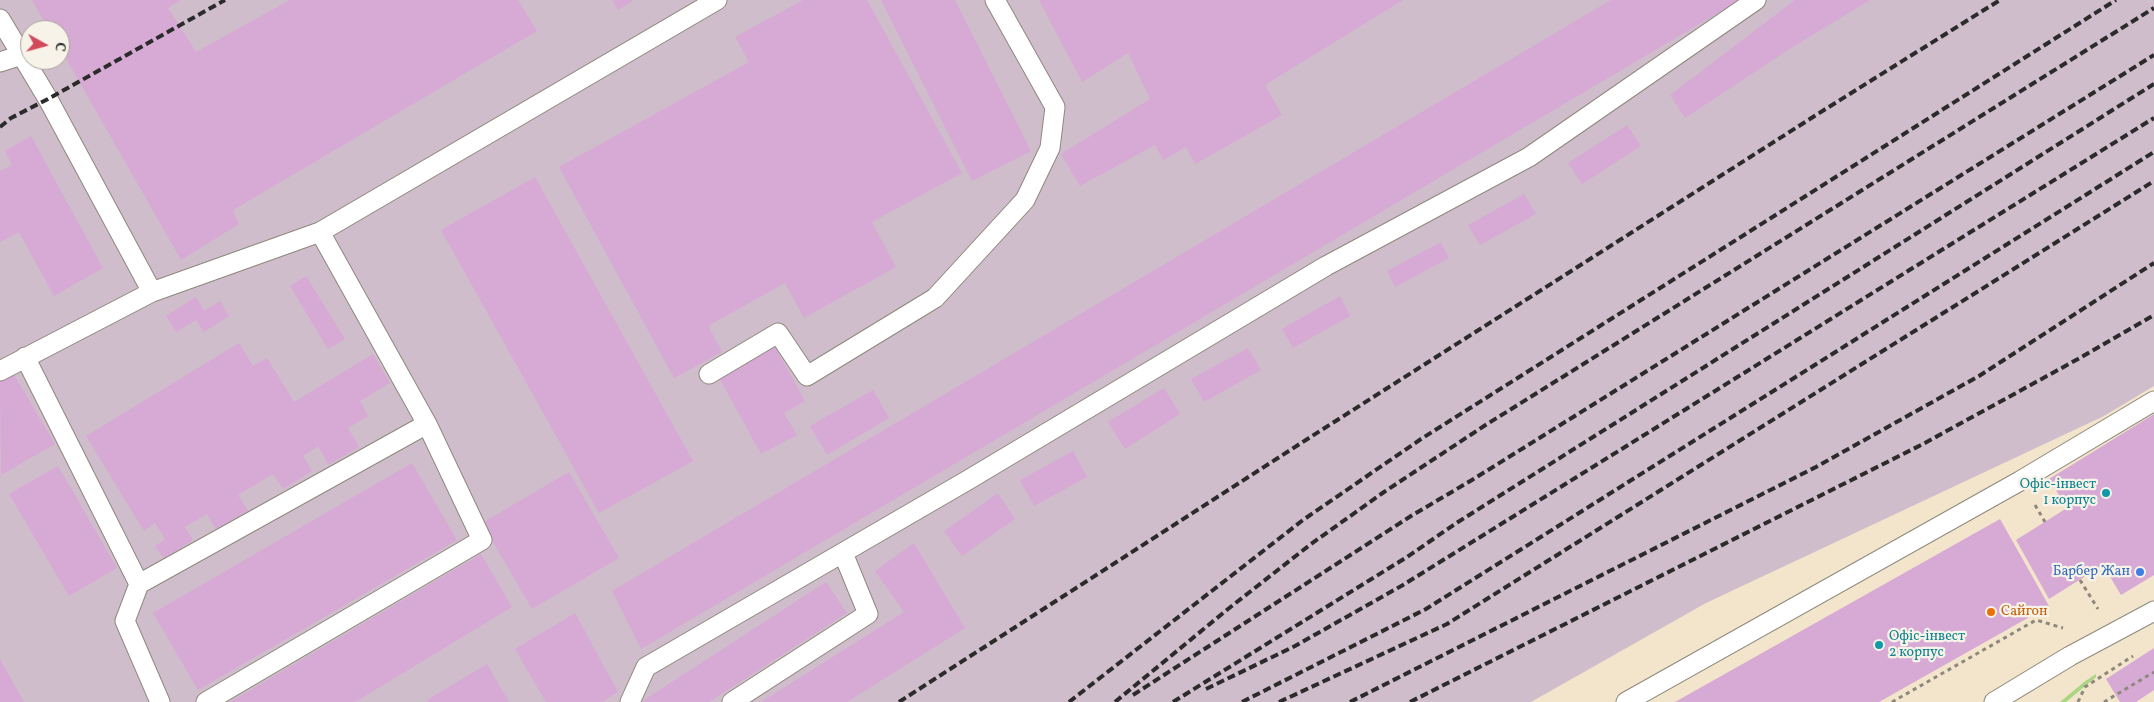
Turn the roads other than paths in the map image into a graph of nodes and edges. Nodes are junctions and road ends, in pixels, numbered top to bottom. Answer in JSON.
{"nodes":[{"id":1,"x":717,"y":0,"type":"edge"},
{"id":2,"x":995,"y":0,"type":"edge"},
{"id":3,"x":1756,"y":0,"type":"edge"},
{"id":4,"x":0,"y":19,"type":"edge"},
{"id":5,"x":20,"y":53,"type":"edge"},
{"id":6,"x":20,"y":57,"type":"edge"},
{"id":7,"x":0,"y":62,"type":"edge"},
{"id":8,"x":30,"y":70,"type":"edge"},
{"id":9,"x":320,"y":232,"type":"junction"},
{"id":10,"x":152,"y":292,"type":"junction"},
{"id":11,"x":25,"y":358,"type":"junction"},
{"id":12,"x":0,"y":371,"type":"edge"},
{"id":13,"x":709,"y":374,"type":"dead end"},
{"id":14,"x":2154,"y":401,"type":"edge"},
{"id":15,"x":427,"y":424,"type":"junction"},
{"id":16,"x":843,"y":553,"type":"junction"},
{"id":17,"x":139,"y":584,"type":"junction"},
{"id":18,"x":2154,"y":611,"type":"edge"},
{"id":19,"x":160,"y":702,"type":"edge"},
{"id":20,"x":206,"y":702,"type":"edge"},
{"id":21,"x":630,"y":702,"type":"edge"},
{"id":22,"x":732,"y":702,"type":"edge"},
{"id":23,"x":1626,"y":702,"type":"edge"},
{"id":24,"x":1994,"y":702,"type":"edge"}],
"edges":[{"from":1,"to":9,"type":"lane"},
{"from":2,"to":13,"type":"lane"},
{"from":3,"to":16,"type":"lane"},
{"from":4,"to":5,"type":"lane"},
{"from":6,"to":7,"type":"lane"},
{"from":8,"to":10,"type":"lane"},
{"from":9,"to":10,"type":"lane"},
{"from":9,"to":15,"type":"lane"},
{"from":10,"to":11,"type":"lane"},
{"from":11,"to":12,"type":"lane"},
{"from":11,"to":17,"type":"lane"},
{"from":14,"to":23,"type":"lane"},
{"from":15,"to":17,"type":"lane"},
{"from":15,"to":20,"type":"lane"},
{"from":16,"to":21,"type":"lane"},
{"from":16,"to":22,"type":"lane"},
{"from":17,"to":19,"type":"lane"},
{"from":18,"to":24,"type":"lane"}]}
